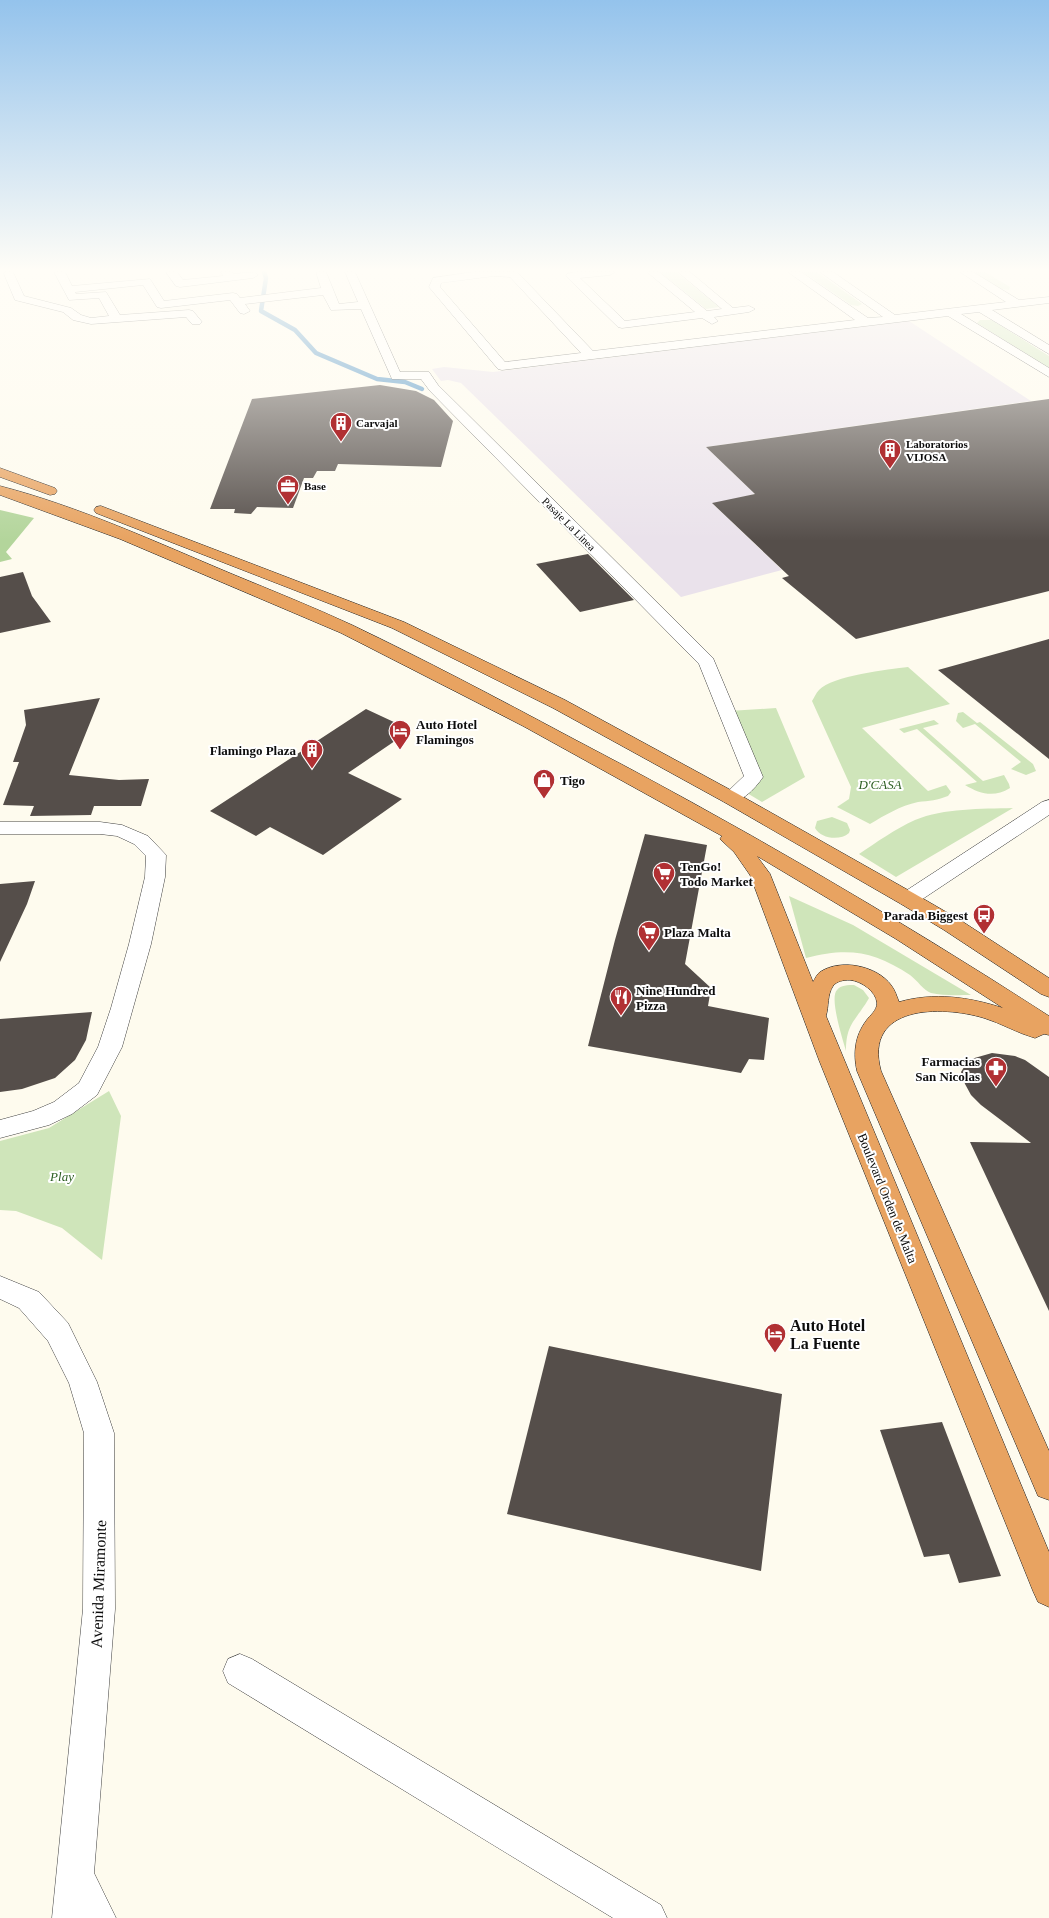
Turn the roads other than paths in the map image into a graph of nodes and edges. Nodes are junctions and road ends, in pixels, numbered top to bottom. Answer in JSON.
{"nodes":[{"id":1,"x":389,"y":362,"type":"edge"},
{"id":2,"x":498,"y":362,"type":"edge"},
{"id":3,"x":538,"y":362,"type":"edge"},
{"id":4,"x":1030,"y":362,"type":"edge"},
{"id":5,"x":1049,"y":373,"type":"edge"},
{"id":6,"x":0,"y":472,"type":"edge"},
{"id":7,"x":0,"y":490,"type":"edge"},
{"id":8,"x":731,"y":798,"type":"junction"},
{"id":9,"x":1049,"y":806,"type":"edge"},
{"id":10,"x":709,"y":819,"type":"junction"},
{"id":11,"x":0,"y":828,"type":"edge"},
{"id":12,"x":908,"y":899,"type":"junction"},
{"id":13,"x":1049,"y":989,"type":"edge"},
{"id":14,"x":884,"y":1017,"type":"junction"},
{"id":15,"x":815,"y":1018,"type":"junction"},
{"id":16,"x":1049,"y":1027,"type":"edge"},
{"id":17,"x":1049,"y":1037,"type":"edge"},
{"id":18,"x":0,"y":1129,"type":"edge"},
{"id":19,"x":0,"y":1287,"type":"edge"},
{"id":20,"x":1049,"y":1486,"type":"edge"},
{"id":21,"x":1049,"y":1590,"type":"edge"},
{"id":22,"x":240,"y":1671,"type":"dead end"},
{"id":23,"x":76,"y":1877,"type":"junction"},
{"id":24,"x":72,"y":1918,"type":"edge"},
{"id":25,"x":97,"y":1918,"type":"edge"},
{"id":26,"x":648,"y":1918,"type":"edge"}],
"edges":[{"from":1,"to":8,"type":"street","name":"Pasaje La Línea"},
{"from":2,"to":3,"type":"street"},
{"from":4,"to":5,"type":"street"},
{"from":6,"to":8,"type":"highway"},
{"from":7,"to":10,"type":"highway"},
{"from":8,"to":12,"type":"highway"},
{"from":9,"to":12,"type":"street"},
{"from":10,"to":15,"type":"highway","name":"Boulevard Orden de Malta"},
{"from":10,"to":16,"type":"highway"},
{"from":11,"to":18,"type":"street"},
{"from":12,"to":13,"type":"highway"},
{"from":14,"to":15,"type":"highway"},
{"from":14,"to":17,"type":"highway"},
{"from":14,"to":20,"type":"highway"},
{"from":15,"to":21,"type":"highway","name":"Boulevard Orden de Malta"},
{"from":19,"to":23,"type":"street","name":"Avenida Miramonte"},
{"from":22,"to":26,"type":"street"},
{"from":23,"to":24,"type":"street","name":"Avenida Miramonte"},
{"from":23,"to":25,"type":"street"}]}
